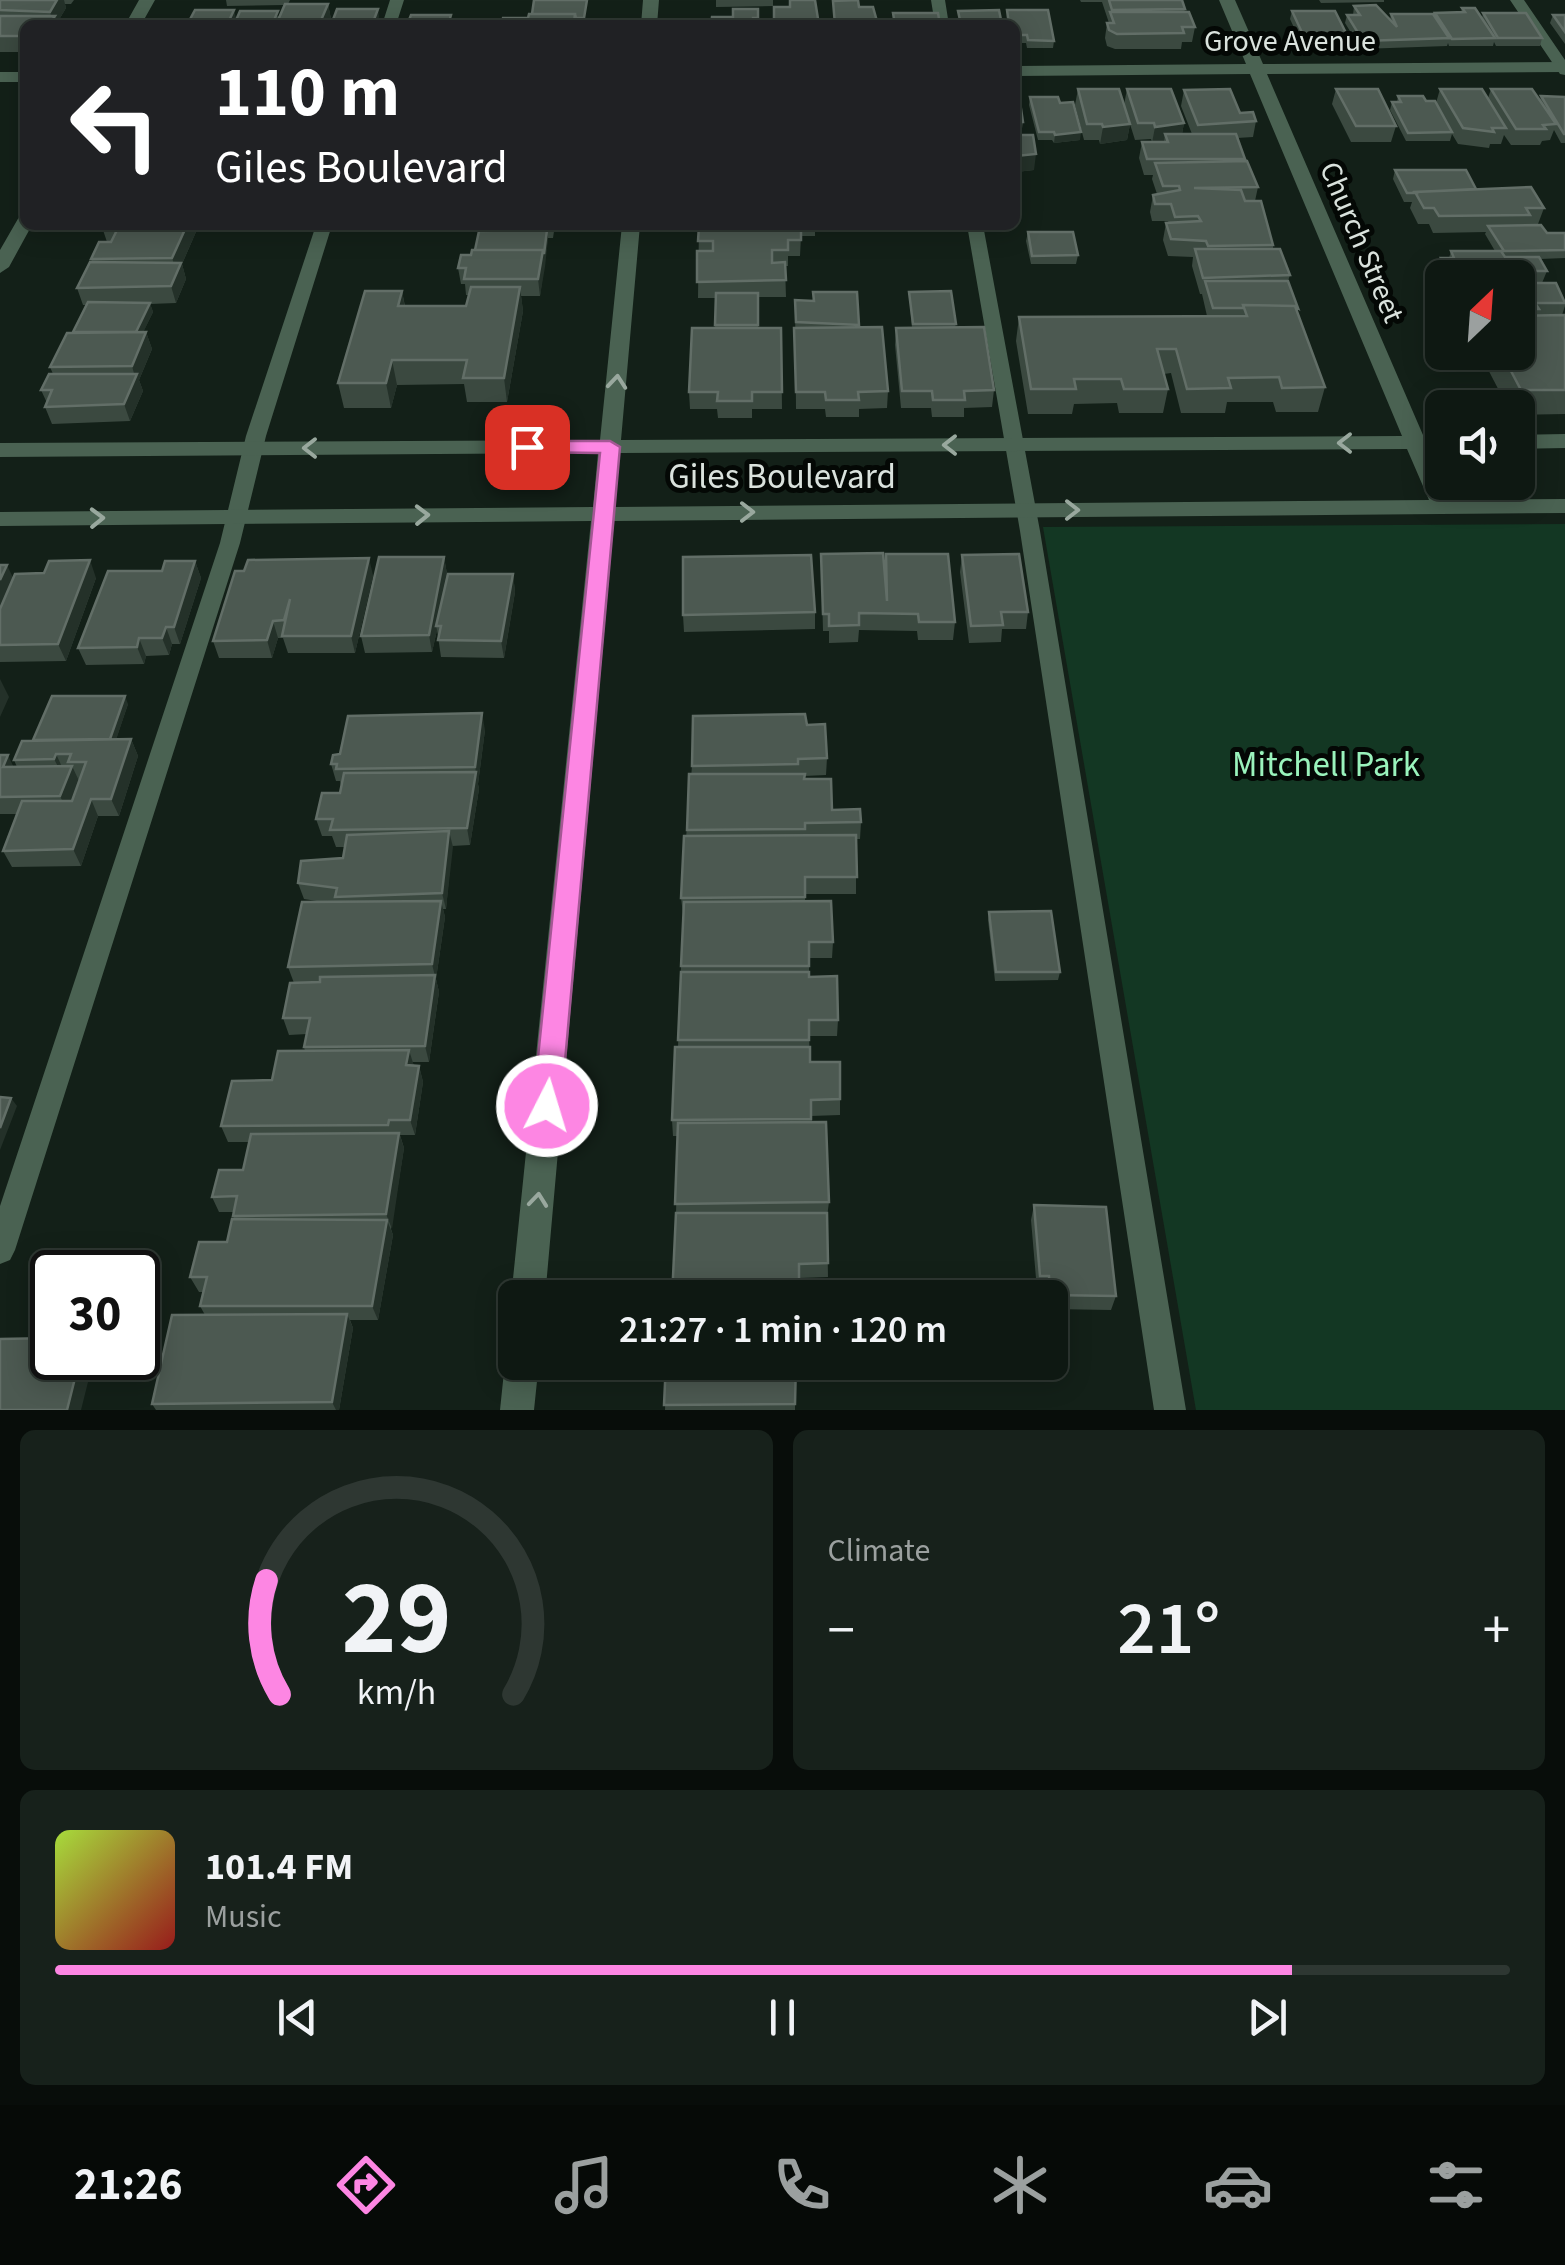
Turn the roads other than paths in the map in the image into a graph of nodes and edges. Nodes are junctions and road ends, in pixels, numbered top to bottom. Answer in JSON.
{"nodes":[{"id":1,"x":1228,"y":0,"type":"edge"},
{"id":2,"x":1517,"y":0,"type":"edge"},
{"id":3,"x":1564,"y":68,"type":"edge"},
{"id":4,"x":1256,"y":69,"type":"junction"},
{"id":5,"x":1020,"y":71,"type":"edge"},
{"id":6,"x":20,"y":230,"type":"edge"},
{"id":7,"x":322,"y":230,"type":"edge"},
{"id":8,"x":631,"y":230,"type":"edge"},
{"id":9,"x":976,"y":230,"type":"edge"},
{"id":10,"x":0,"y":267,"type":"edge"},
{"id":11,"x":1565,"y":441,"type":"edge"},
{"id":12,"x":1415,"y":442,"type":"junction"},
{"id":13,"x":1425,"y":442,"type":"edge"},
{"id":14,"x":1535,"y":442,"type":"edge"},
{"id":15,"x":1012,"y":444,"type":"junction"},
{"id":16,"x":610,"y":447,"type":"junction"},
{"id":17,"x":253,"y":449,"type":"junction"},
{"id":18,"x":0,"y":450,"type":"edge"},
{"id":19,"x":1565,"y":506,"type":"edge"},
{"id":20,"x":1443,"y":507,"type":"junction"},
{"id":21,"x":1025,"y":510,"type":"junction"},
{"id":22,"x":604,"y":514,"type":"junction"},
{"id":23,"x":237,"y":516,"type":"junction"},
{"id":24,"x":0,"y":519,"type":"edge"},
{"id":25,"x":0,"y":1250,"type":"edge"},
{"id":26,"x":530,"y":1280,"type":"edge"},
{"id":27,"x":520,"y":1380,"type":"edge"},
{"id":28,"x":518,"y":1410,"type":"edge"},
{"id":29,"x":1170,"y":1410,"type":"edge"}],
"edges":[{"from":1,"to":4,"type":"street","name":"Church Street"},
{"from":2,"to":3,"type":"lane"},
{"from":3,"to":4,"type":"street","name":"Grove Avenue"},
{"from":4,"to":5,"type":"street","name":"Grove Avenue"},
{"from":4,"to":12,"type":"street","name":"Church Street"},
{"from":6,"to":10,"type":"street"},
{"from":7,"to":17,"type":"lane"},
{"from":16,"to":8,"type":"street","one_way":true},
{"from":9,"to":15,"type":"lane"},
{"from":11,"to":14,"type":"street"},
{"from":12,"to":13,"type":"street","name":"Giles Boulevard"},
{"from":12,"to":15,"type":"street","name":"Giles Boulevard","one_way":true},
{"from":12,"to":20,"type":"street","name":"Church Street"},
{"from":15,"to":16,"type":"street","name":"Giles Boulevard","one_way":true},
{"from":15,"to":21,"type":"lane"},
{"from":16,"to":17,"type":"street","name":"Giles Boulevard","one_way":true},
{"from":16,"to":22,"type":"street"},
{"from":17,"to":18,"type":"street","name":"Giles Boulevard"},
{"from":17,"to":23,"type":"lane"},
{"from":19,"to":20,"type":"street","name":"Giles Boulevard"},
{"from":21,"to":20,"type":"street","name":"Giles Boulevard","one_way":true},
{"from":22,"to":21,"type":"street","name":"Giles Boulevard","one_way":true},
{"from":21,"to":29,"type":"lane"},
{"from":23,"to":22,"type":"street","name":"Giles Boulevard","one_way":true},
{"from":26,"to":22,"type":"street","one_way":true},
{"from":24,"to":23,"type":"street","name":"Giles Boulevard","one_way":true},
{"from":23,"to":25,"type":"lane"},
{"from":27,"to":28,"type":"street"}]}
